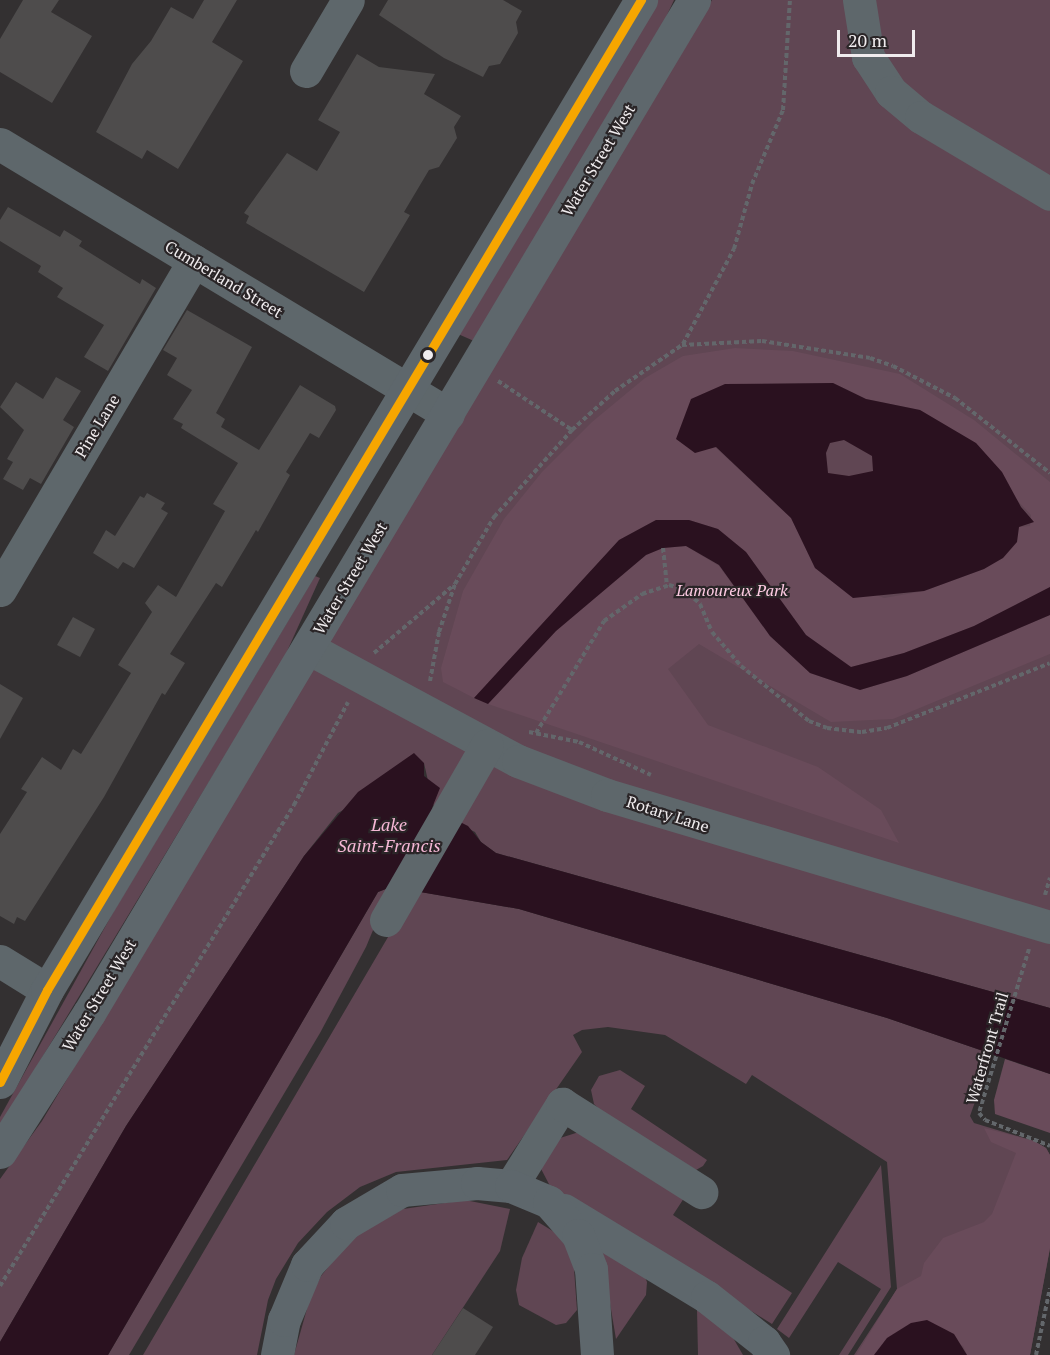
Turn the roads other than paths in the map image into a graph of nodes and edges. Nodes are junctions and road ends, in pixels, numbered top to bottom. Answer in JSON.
{"nodes":[{"id":1,"x":348,"y":0,"type":"edge"},
{"id":2,"x":641,"y":0,"type":"edge"},
{"id":3,"x":694,"y":0,"type":"edge"},
{"id":4,"x":859,"y":0,"type":"edge"},
{"id":5,"x":306,"y":71,"type":"dead end"},
{"id":6,"x":0,"y":144,"type":"edge"},
{"id":7,"x":1050,"y":194,"type":"edge"},
{"id":8,"x":194,"y":261,"type":"junction"},
{"id":9,"x":407,"y":390,"type":"junction"},
{"id":10,"x":448,"y":414,"type":"junction"},
{"id":11,"x":0,"y":590,"type":"edge"},
{"id":12,"x":308,"y":648,"type":"junction"},
{"id":13,"x":487,"y":745,"type":"junction"},
{"id":14,"x":386,"y":920,"type":"dead end"},
{"id":15,"x":1039,"y":937,"type":"edge"},
{"id":16,"x":0,"y":961,"type":"edge"},
{"id":17,"x":47,"y":990,"type":"junction"},
{"id":18,"x":0,"y":1082,"type":"edge"},
{"id":19,"x":0,"y":1152,"type":"edge"},
{"id":20,"x":510,"y":1186,"type":"junction"},
{"id":21,"x":701,"y":1192,"type":"dead end"},
{"id":22,"x":549,"y":1202,"type":"junction"},
{"id":23,"x":599,"y":1349,"type":"edge"},
{"id":24,"x":772,"y":1351,"type":"edge"},
{"id":25,"x":277,"y":1355,"type":"edge"}],
"edges":[{"from":1,"to":5,"type":"street"},
{"from":2,"to":9,"type":"main road"},
{"from":3,"to":10,"type":"main road","name":"Water Street West"},
{"from":4,"to":7,"type":"street"},
{"from":6,"to":8,"type":"street","name":"Cumberland Street"},
{"from":8,"to":9,"type":"street","name":"Cumberland Street"},
{"from":8,"to":11,"type":"street","name":"Pine Lane"},
{"from":9,"to":10,"type":"street","name":"Cumberland Street"},
{"from":9,"to":17,"type":"main road"},
{"from":10,"to":12,"type":"main road","name":"Water Street West"},
{"from":12,"to":13,"type":"street","name":"Rotary Lane"},
{"from":12,"to":19,"type":"main road","name":"Water Street West"},
{"from":13,"to":14,"type":"street"},
{"from":13,"to":15,"type":"street","name":"Rotary Lane"},
{"from":16,"to":17,"type":"street"},
{"from":17,"to":18,"type":"main road"},
{"from":20,"to":21,"type":"street"},
{"from":20,"to":22,"type":"main road"},
{"from":20,"to":25,"type":"main road"},
{"from":22,"to":23,"type":"main road"},
{"from":22,"to":24,"type":"main road"}]}
